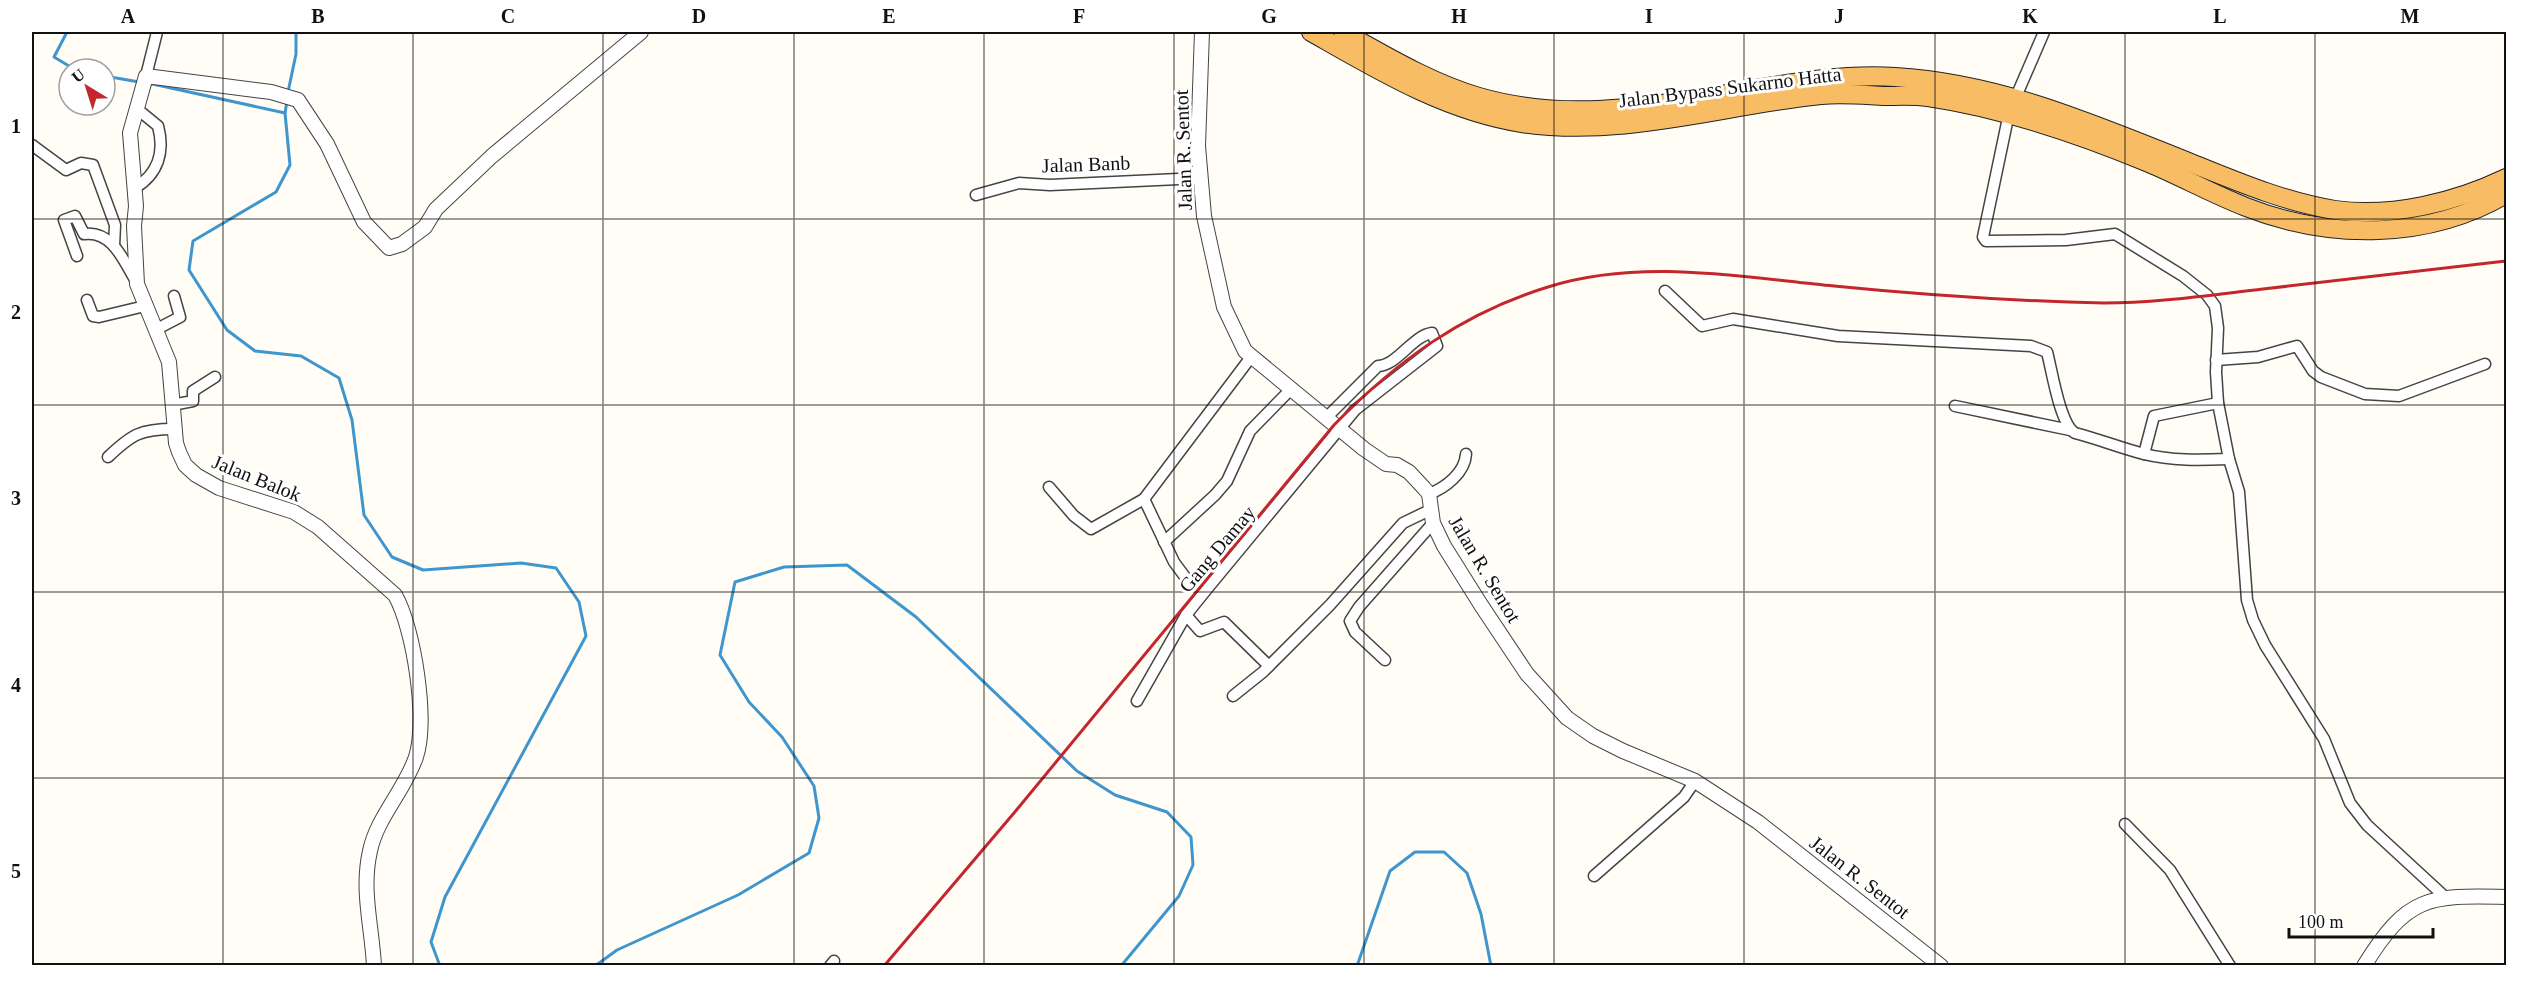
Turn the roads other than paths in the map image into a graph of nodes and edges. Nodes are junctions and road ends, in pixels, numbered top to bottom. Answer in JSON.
{"nodes":[{"id":1,"x":157,"y":32,"type":"edge"},
{"id":2,"x":1202,"y":32,"type":"edge"},
{"id":3,"x":1311,"y":32,"type":"edge"},
{"id":4,"x":1343,"y":32,"type":"edge"},
{"id":5,"x":2044,"y":32,"type":"edge"},
{"id":6,"x":638,"y":35,"type":"edge"},
{"id":7,"x":147,"y":76,"type":"junction"},
{"id":8,"x":2012,"y":105,"type":"junction"},
{"id":9,"x":136,"y":108,"type":"junction"},
{"id":10,"x":32,"y":145,"type":"edge"},
{"id":11,"x":1200,"y":178,"type":"junction"},
{"id":12,"x":2506,"y":178,"type":"edge"},
{"id":13,"x":135,"y":188,"type":"junction"},
{"id":14,"x":2506,"y":194,"type":"edge"},
{"id":15,"x":976,"y":195,"type":"dead end"},
{"id":16,"x":114,"y":246,"type":"junction"},
{"id":17,"x":77,"y":256,"type":"dead end"},
{"id":18,"x":137,"y":284,"type":"junction"},
{"id":19,"x":1665,"y":291,"type":"dead end"},
{"id":20,"x":174,"y":296,"type":"dead end"},
{"id":21,"x":87,"y":300,"type":"dead end"},
{"id":22,"x":145,"y":306,"type":"junction"},
{"id":23,"x":155,"y":330,"type":"junction"},
{"id":24,"x":1251,"y":357,"type":"junction"},
{"id":25,"x":2216,"y":360,"type":"junction"},
{"id":26,"x":2485,"y":364,"type":"dead end"},
{"id":27,"x":215,"y":377,"type":"dead end"},
{"id":28,"x":1292,"y":388,"type":"junction"},
{"id":29,"x":2218,"y":403,"type":"junction"},
{"id":30,"x":172,"y":405,"type":"junction"},
{"id":31,"x":1955,"y":406,"type":"dead end"},
{"id":32,"x":1326,"y":418,"type":"junction"},
{"id":33,"x":174,"y":429,"type":"junction"},
{"id":34,"x":1339,"y":429,"type":"junction"},
{"id":35,"x":2070,"y":430,"type":"junction"},
{"id":36,"x":1466,"y":454,"type":"dead end"},
{"id":37,"x":2144,"y":454,"type":"junction"},
{"id":38,"x":108,"y":457,"type":"dead end"},
{"id":39,"x":2229,"y":459,"type":"junction"},
{"id":40,"x":1049,"y":487,"type":"dead end"},
{"id":41,"x":1429,"y":494,"type":"junction"},
{"id":42,"x":1144,"y":499,"type":"junction"},
{"id":43,"x":1431,"y":517,"type":"junction"},
{"id":44,"x":1164,"y":542,"type":"junction"},
{"id":45,"x":1191,"y":585,"type":"dead end"},
{"id":46,"x":1186,"y":615,"type":"junction"},
{"id":47,"x":1385,"y":660,"type":"dead end"},
{"id":48,"x":1269,"y":666,"type":"junction"},
{"id":49,"x":1233,"y":696,"type":"dead end"},
{"id":50,"x":1137,"y":701,"type":"dead end"},
{"id":51,"x":1695,"y":781,"type":"junction"},
{"id":52,"x":2125,"y":824,"type":"dead end"},
{"id":53,"x":1594,"y":876,"type":"dead end"},
{"id":54,"x":2444,"y":896,"type":"junction"},
{"id":55,"x":2506,"y":897,"type":"edge"},
{"id":56,"x":374,"y":966,"type":"edge"},
{"id":57,"x":1941,"y":966,"type":"edge"},
{"id":58,"x":2230,"y":966,"type":"edge"},
{"id":59,"x":2364,"y":966,"type":"edge"}],
"edges":[{"from":1,"to":7,"type":"street"},
{"from":2,"to":11,"type":"street","name":"Jalan R. Sentot"},
{"from":3,"to":8,"type":"highway","name":"Jalan Bypass Sukarno Hatta"},
{"from":4,"to":8,"type":"highway","name":"Jalan Bypass Sukarno Hatta"},
{"from":5,"to":8,"type":"street"},
{"from":6,"to":7,"type":"street"},
{"from":7,"to":9,"type":"street","name":"Jalan Balok"},
{"from":8,"to":12,"type":"highway","name":"Jalan Bypass Sukarno Hatta"},
{"from":8,"to":14,"type":"highway","name":"Jalan Bypass Sukarno Hatta"},
{"from":8,"to":25,"type":"street"},
{"from":9,"to":13,"type":"street","name":"Jalan Balok"},
{"from":9,"to":13,"type":"street"},
{"from":10,"to":16,"type":"street"},
{"from":11,"to":15,"type":"street","name":"Jalan Banb"},
{"from":11,"to":24,"type":"street","name":"Jalan R. Sentot"},
{"from":13,"to":18,"type":"street","name":"Jalan Balok"},
{"from":16,"to":17,"type":"street"},
{"from":16,"to":18,"type":"street"},
{"from":18,"to":22,"type":"street","name":"Jalan Balok"},
{"from":19,"to":35,"type":"street"},
{"from":20,"to":23,"type":"street"},
{"from":21,"to":22,"type":"street"},
{"from":22,"to":23,"type":"street","name":"Jalan Balok"},
{"from":23,"to":30,"type":"street","name":"Jalan Balok"},
{"from":24,"to":28,"type":"street","name":"Jalan R. Sentot"},
{"from":24,"to":42,"type":"street"},
{"from":25,"to":26,"type":"street"},
{"from":25,"to":29,"type":"street"},
{"from":27,"to":30,"type":"street"},
{"from":28,"to":32,"type":"street","name":"Jalan R. Sentot"},
{"from":28,"to":44,"type":"street"},
{"from":29,"to":37,"type":"street"},
{"from":29,"to":39,"type":"street"},
{"from":30,"to":33,"type":"street","name":"Jalan Balok"},
{"from":31,"to":35,"type":"street"},
{"from":32,"to":34,"type":"street","name":"Jalan R. Sentot"},
{"from":32,"to":34,"type":"street","name":"Gang Damay"},
{"from":33,"to":38,"type":"street"},
{"from":33,"to":56,"type":"street","name":"Jalan Balok"},
{"from":34,"to":41,"type":"street","name":"Jalan R. Sentot"},
{"from":34,"to":46,"type":"street","name":"Gang Damay"},
{"from":35,"to":37,"type":"street"},
{"from":36,"to":41,"type":"street"},
{"from":37,"to":39,"type":"street"},
{"from":39,"to":54,"type":"street"},
{"from":40,"to":42,"type":"street"},
{"from":41,"to":43,"type":"street","name":"Jalan R. Sentot"},
{"from":42,"to":44,"type":"street"},
{"from":43,"to":47,"type":"street"},
{"from":43,"to":48,"type":"street"},
{"from":43,"to":51,"type":"street","name":"Jalan R. Sentot"},
{"from":44,"to":45,"type":"street"},
{"from":46,"to":48,"type":"street"},
{"from":46,"to":50,"type":"street","name":"Gang Damay"},
{"from":48,"to":49,"type":"street"},
{"from":51,"to":53,"type":"street"},
{"from":51,"to":57,"type":"street","name":"Jalan R. Sentot"},
{"from":52,"to":58,"type":"street"},
{"from":54,"to":55,"type":"street"},
{"from":54,"to":59,"type":"street"}]}
